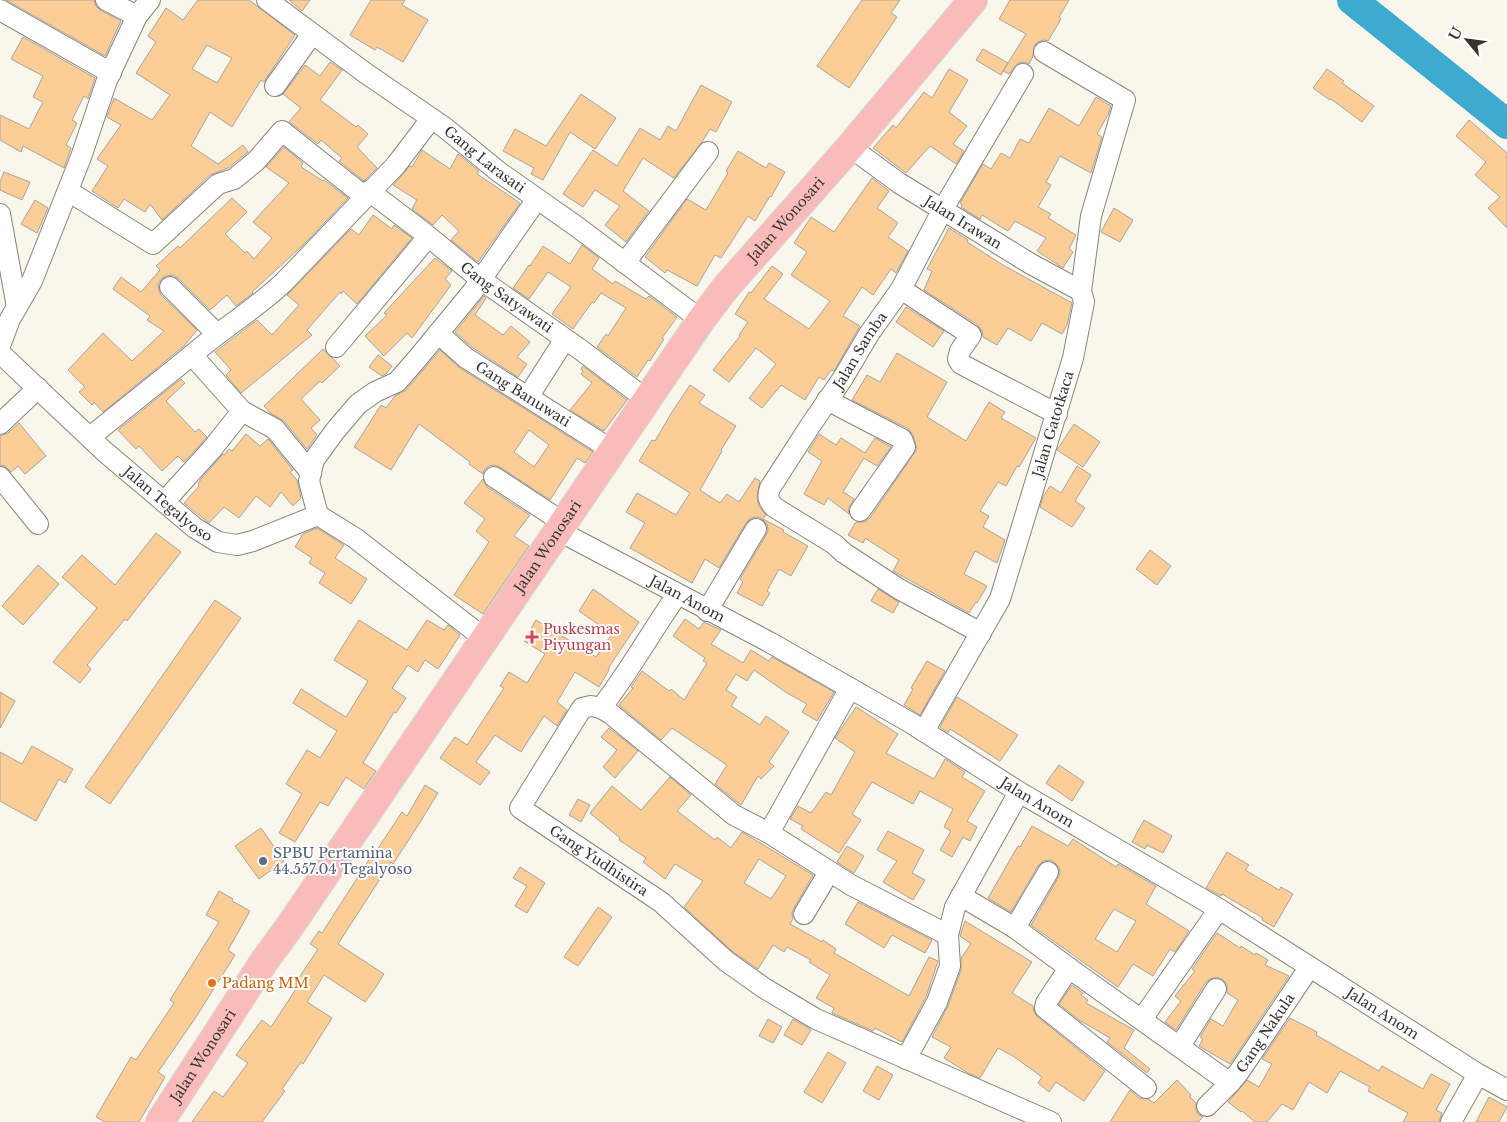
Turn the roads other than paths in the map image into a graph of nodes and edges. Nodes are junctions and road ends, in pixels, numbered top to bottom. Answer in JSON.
{"nodes":[{"id":1,"x":106,"y":0,"type":"edge"},
{"id":2,"x":150,"y":0,"type":"edge"},
{"id":3,"x":267,"y":0,"type":"edge"},
{"id":4,"x":973,"y":0,"type":"edge"},
{"id":5,"x":0,"y":10,"type":"edge"},
{"id":6,"x":137,"y":16,"type":"junction"},
{"id":7,"x":312,"y":34,"type":"junction"},
{"id":8,"x":1044,"y":52,"type":"dead end"},
{"id":9,"x":111,"y":73,"type":"junction"},
{"id":10,"x":1024,"y":74,"type":"dead end"},
{"id":11,"x":275,"y":86,"type":"dead end"},
{"id":12,"x":431,"y":119,"type":"junction"},
{"id":13,"x":850,"y":148,"type":"junction"},
{"id":14,"x":708,"y":152,"type":"dead end"},
{"id":15,"x":68,"y":191,"type":"junction"},
{"id":16,"x":366,"y":194,"type":"junction"},
{"id":17,"x":537,"y":199,"type":"junction"},
{"id":18,"x":943,"y":209,"type":"junction"},
{"id":19,"x":0,"y":214,"type":"edge"},
{"id":20,"x":428,"y":237,"type":"junction"},
{"id":21,"x":0,"y":260,"type":"edge"},
{"id":22,"x":625,"y":262,"type":"junction"},
{"id":23,"x":480,"y":280,"type":"junction"},
{"id":24,"x":170,"y":287,"type":"dead end"},
{"id":25,"x":901,"y":290,"type":"junction"},
{"id":26,"x":1081,"y":292,"type":"junction"},
{"id":27,"x":13,"y":313,"type":"junction"},
{"id":28,"x":701,"y":320,"type":"junction"},
{"id":29,"x":438,"y":333,"type":"junction"},
{"id":30,"x":217,"y":334,"type":"junction"},
{"id":31,"x":565,"y":339,"type":"junction"},
{"id":32,"x":0,"y":346,"type":"edge"},
{"id":33,"x":336,"y":347,"type":"dead end"},
{"id":34,"x":0,"y":353,"type":"edge"},
{"id":35,"x":192,"y":355,"type":"junction"},
{"id":36,"x":38,"y":388,"type":"junction"},
{"id":37,"x":528,"y":397,"type":"junction"},
{"id":38,"x":647,"y":400,"type":"junction"},
{"id":39,"x":827,"y":400,"type":"junction"},
{"id":40,"x":242,"y":411,"type":"junction"},
{"id":41,"x":1057,"y":414,"type":"junction"},
{"id":42,"x":0,"y":424,"type":"edge"},
{"id":43,"x":90,"y":437,"type":"junction"},
{"id":44,"x":612,"y":450,"type":"junction"},
{"id":45,"x":311,"y":473,"type":"junction"},
{"id":46,"x":0,"y":477,"type":"edge"},
{"id":47,"x":494,"y":477,"type":"dead end"},
{"id":48,"x":164,"y":502,"type":"junction"},
{"id":49,"x":860,"y":511,"type":"dead end"},
{"id":50,"x":318,"y":515,"type":"junction"},
{"id":51,"x":38,"y":524,"type":"dead end"},
{"id":52,"x":562,"y":527,"type":"junction"},
{"id":53,"x":756,"y":529,"type":"dead end"},
{"id":54,"x":677,"y":594,"type":"junction"},
{"id":55,"x":707,"y":611,"type":"junction"},
{"id":56,"x":981,"y":633,"type":"junction"},
{"id":57,"x":485,"y":639,"type":"junction"},
{"id":58,"x":850,"y":688,"type":"junction"},
{"id":59,"x":601,"y":708,"type":"junction"},
{"id":60,"x":924,"y":731,"type":"junction"},
{"id":61,"x":1019,"y":792,"type":"junction"},
{"id":62,"x":769,"y":833,"type":"junction"},
{"id":63,"x":830,"y":872,"type":"junction"},
{"id":64,"x":1048,"y":872,"type":"dead end"},
{"id":65,"x":961,"y":896,"type":"junction"},
{"id":66,"x":1219,"y":909,"type":"junction"},
{"id":67,"x":804,"y":914,"type":"dead end"},
{"id":68,"x":1015,"y":928,"type":"junction"},
{"id":69,"x":948,"y":934,"type":"junction"},
{"id":70,"x":1068,"y":968,"type":"junction"},
{"id":71,"x":1309,"y":968,"type":"junction"},
{"id":72,"x":1216,"y":989,"type":"dead end"},
{"id":73,"x":1142,"y":1019,"type":"junction"},
{"id":74,"x":1180,"y":1046,"type":"junction"},
{"id":75,"x":906,"y":1059,"type":"junction"},
{"id":76,"x":1478,"y":1074,"type":"junction"},
{"id":77,"x":1230,"y":1083,"type":"junction"},
{"id":78,"x":1146,"y":1088,"type":"dead end"},
{"id":79,"x":1507,"y":1090,"type":"edge"},
{"id":80,"x":1207,"y":1106,"type":"dead end"},
{"id":81,"x":160,"y":1122,"type":"edge"},
{"id":82,"x":1051,"y":1122,"type":"edge"},
{"id":83,"x":1451,"y":1122,"type":"edge"}],
"edges":[{"from":1,"to":6,"type":"street"},
{"from":2,"to":6,"type":"street"},
{"from":3,"to":7,"type":"street","name":"Gang Larasati"},
{"from":4,"to":13,"type":"highway","name":"Jalan Wonosari"},
{"from":5,"to":9,"type":"street"},
{"from":6,"to":9,"type":"street"},
{"from":7,"to":11,"type":"street"},
{"from":7,"to":12,"type":"street","name":"Gang Larasati"},
{"from":8,"to":26,"type":"street","name":"Jalan Gatotkaca"},
{"from":9,"to":15,"type":"street"},
{"from":10,"to":18,"type":"street","name":"Jalan Samba"},
{"from":12,"to":16,"type":"street"},
{"from":12,"to":17,"type":"street","name":"Gang Larasati"},
{"from":13,"to":18,"type":"street","name":"Jalan Irawan"},
{"from":13,"to":28,"type":"highway","name":"Jalan Wonosari"},
{"from":14,"to":22,"type":"street"},
{"from":15,"to":16,"type":"street","name":"Gang Satyawati"},
{"from":15,"to":27,"type":"street"},
{"from":16,"to":20,"type":"street","name":"Gang Satyawati"},
{"from":16,"to":30,"type":"street"},
{"from":17,"to":22,"type":"street","name":"Gang Larasati"},
{"from":17,"to":23,"type":"street"},
{"from":18,"to":25,"type":"street","name":"Jalan Samba"},
{"from":18,"to":26,"type":"street","name":"Jalan Irawan"},
{"from":19,"to":27,"type":"street"},
{"from":20,"to":23,"type":"street","name":"Gang Satyawati"},
{"from":20,"to":33,"type":"street"},
{"from":21,"to":27,"type":"street"},
{"from":22,"to":28,"type":"street","name":"Gang Larasati"},
{"from":23,"to":29,"type":"street"},
{"from":23,"to":31,"type":"street","name":"Gang Satyawati"},
{"from":24,"to":30,"type":"street"},
{"from":25,"to":39,"type":"street","name":"Jalan Samba"},
{"from":25,"to":41,"type":"street"},
{"from":26,"to":41,"type":"street","name":"Jalan Gatotkaca"},
{"from":27,"to":32,"type":"street"},
{"from":28,"to":38,"type":"highway","name":"Jalan Wonosari"},
{"from":29,"to":37,"type":"street","name":"Gang Banuwati"},
{"from":29,"to":45,"type":"street"},
{"from":30,"to":35,"type":"street"},
{"from":31,"to":37,"type":"street"},
{"from":31,"to":38,"type":"street","name":"Gang Satyawati"},
{"from":34,"to":36,"type":"street","name":"Jalan Tegalyoso"},
{"from":35,"to":40,"type":"street"},
{"from":35,"to":43,"type":"street"},
{"from":36,"to":42,"type":"street"},
{"from":36,"to":43,"type":"street","name":"Jalan Tegalyoso"},
{"from":37,"to":44,"type":"street","name":"Gang Banuwati"},
{"from":38,"to":44,"type":"highway","name":"Jalan Wonosari"},
{"from":39,"to":49,"type":"street"},
{"from":39,"to":56,"type":"street","name":"Jalan Samba"},
{"from":40,"to":45,"type":"street"},
{"from":40,"to":48,"type":"street"},
{"from":41,"to":56,"type":"street","name":"Jalan Gatotkaca"},
{"from":43,"to":48,"type":"street","name":"Jalan Tegalyoso"},
{"from":44,"to":52,"type":"highway","name":"Jalan Wonosari"},
{"from":45,"to":50,"type":"street"},
{"from":46,"to":51,"type":"street"},
{"from":47,"to":52,"type":"street","name":"Jalan Anom"},
{"from":48,"to":50,"type":"street","name":"Jalan Tegalyoso"},
{"from":50,"to":57,"type":"street"},
{"from":52,"to":54,"type":"street","name":"Jalan Anom"},
{"from":52,"to":57,"type":"highway","name":"Jalan Wonosari"},
{"from":53,"to":55,"type":"street"},
{"from":54,"to":55,"type":"street","name":"Jalan Anom"},
{"from":54,"to":59,"type":"street"},
{"from":55,"to":58,"type":"street","name":"Jalan Anom"},
{"from":56,"to":60,"type":"street","name":"Jalan Gatotkaca"},
{"from":57,"to":81,"type":"highway","name":"Jalan Wonosari"},
{"from":58,"to":60,"type":"street","name":"Jalan Anom"},
{"from":58,"to":62,"type":"street"},
{"from":59,"to":62,"type":"street"},
{"from":59,"to":75,"type":"street","name":"Gang Yudhistira"},
{"from":60,"to":61,"type":"street","name":"Jalan Anom"},
{"from":61,"to":65,"type":"street"},
{"from":61,"to":66,"type":"street","name":"Jalan Anom"},
{"from":62,"to":63,"type":"street"},
{"from":63,"to":67,"type":"street"},
{"from":63,"to":69,"type":"street"},
{"from":64,"to":68,"type":"street"},
{"from":65,"to":68,"type":"street","name":"Gang Nakula"},
{"from":65,"to":69,"type":"street"},
{"from":66,"to":71,"type":"street","name":"Jalan Anom"},
{"from":66,"to":73,"type":"street"},
{"from":68,"to":70,"type":"street","name":"Gang Nakula"},
{"from":69,"to":75,"type":"street"},
{"from":70,"to":73,"type":"street","name":"Gang Nakula"},
{"from":70,"to":78,"type":"street"},
{"from":71,"to":76,"type":"street","name":"Jalan Anom"},
{"from":71,"to":77,"type":"street","name":"Gang Nakula"},
{"from":72,"to":74,"type":"street"},
{"from":73,"to":74,"type":"street","name":"Gang Nakula"},
{"from":74,"to":77,"type":"street","name":"Gang Nakula"},
{"from":75,"to":82,"type":"street"},
{"from":76,"to":79,"type":"street","name":"Jalan Anom"},
{"from":76,"to":83,"type":"street"},
{"from":77,"to":80,"type":"street"}]}
